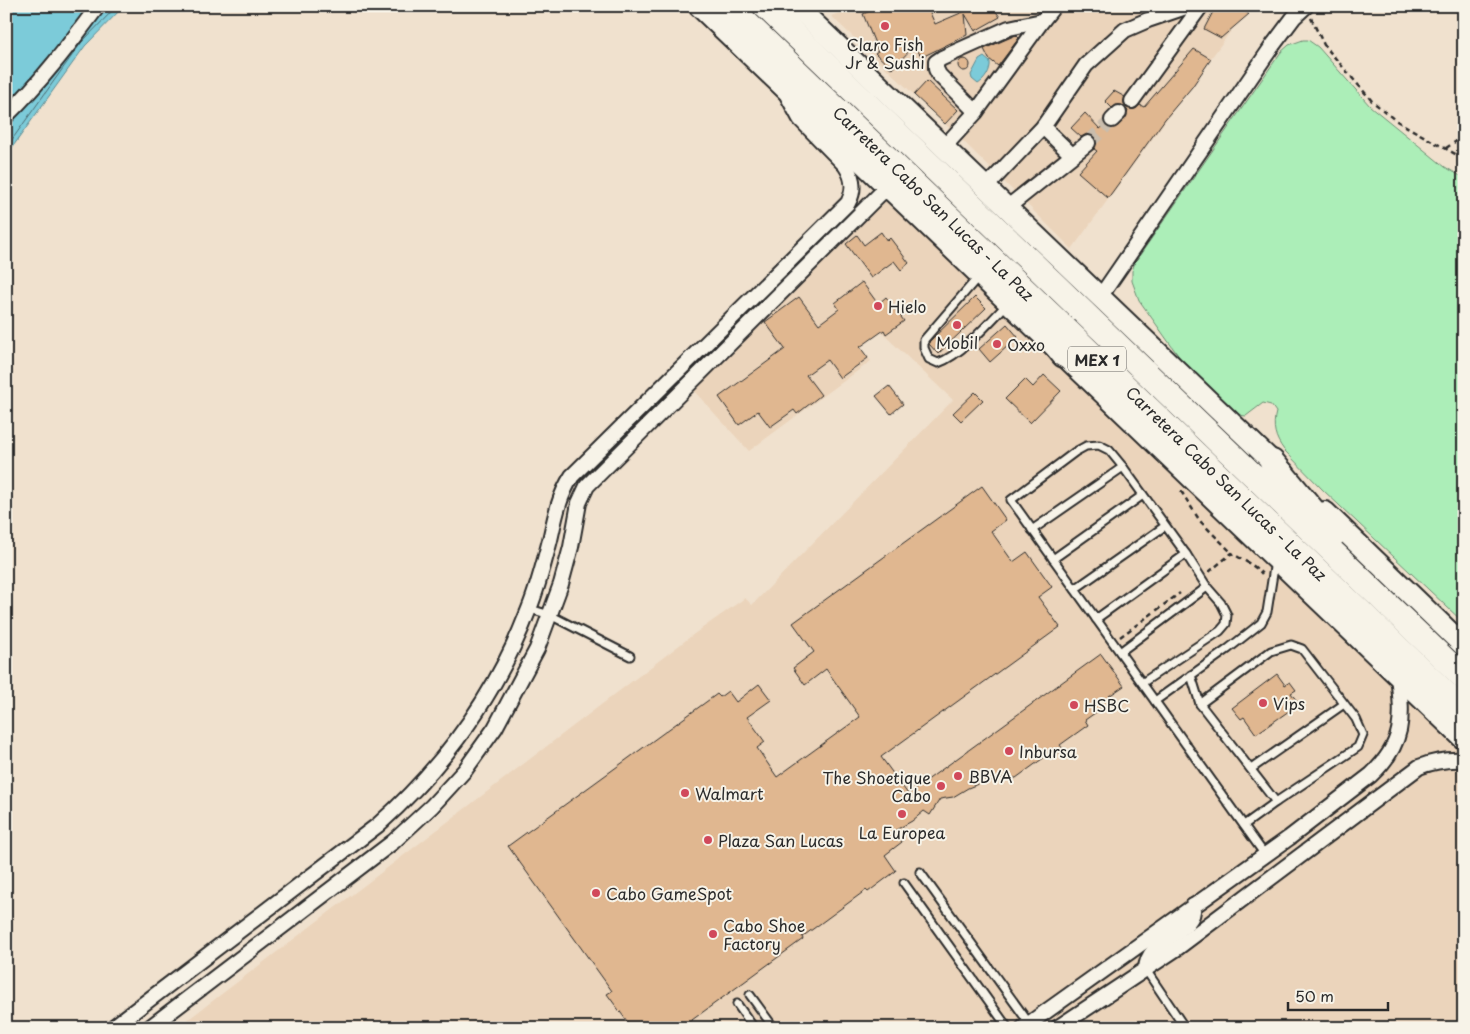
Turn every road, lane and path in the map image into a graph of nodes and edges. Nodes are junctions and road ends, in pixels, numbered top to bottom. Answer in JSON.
{"nodes":[{"id":1,"x":98,"y":6,"type":"edge"},
{"id":2,"x":699,"y":6,"type":"edge"},
{"id":3,"x":729,"y":6,"type":"edge"},
{"id":4,"x":765,"y":6,"type":"edge"},
{"id":5,"x":776,"y":6,"type":"edge"},
{"id":6,"x":796,"y":6,"type":"edge"},
{"id":7,"x":1054,"y":6,"type":"edge"},
{"id":8,"x":1189,"y":6,"type":"edge"},
{"id":9,"x":1201,"y":6,"type":"edge"},
{"id":10,"x":1306,"y":6,"type":"edge"},
{"id":11,"x":1042,"y":21,"type":"junction"},
{"id":12,"x":811,"y":51,"type":"junction"},
{"id":13,"x":782,"y":86,"type":"junction"},
{"id":14,"x":1132,"y":100,"type":"dead end"},
{"id":15,"x":976,"y":112,"type":"junction"},
{"id":16,"x":6,"y":116,"type":"edge"},
{"id":17,"x":1043,"y":127,"type":"junction"},
{"id":18,"x":1464,"y":136,"type":"edge"},
{"id":19,"x":1088,"y":143,"type":"tunnel mouth"},
{"id":20,"x":944,"y":147,"type":"junction"},
{"id":21,"x":1446,"y":148,"type":"junction"},
{"id":22,"x":1072,"y":155,"type":"junction"},
{"id":23,"x":1464,"y":160,"type":"edge"},
{"id":24,"x":986,"y":187,"type":"junction"},
{"id":25,"x":895,"y":194,"type":"junction"},
{"id":26,"x":1008,"y":207,"type":"junction"},
{"id":27,"x":948,"y":216,"type":"junction"},
{"id":28,"x":980,"y":275,"type":"junction"},
{"id":29,"x":1100,"y":297,"type":"junction"},
{"id":30,"x":1008,"y":302,"type":"junction"},
{"id":31,"x":1064,"y":355,"type":"junction"},
{"id":32,"x":1272,"y":462,"type":"junction"},
{"id":33,"x":1123,"y":467,"type":"junction"},
{"id":34,"x":1143,"y":495,"type":"junction"},
{"id":35,"x":1165,"y":526,"type":"junction"},
{"id":36,"x":1032,"y":530,"type":"junction"},
{"id":37,"x":1186,"y":554,"type":"junction"},
{"id":38,"x":1053,"y":559,"type":"junction"},
{"id":39,"x":1276,"y":559,"type":"junction"},
{"id":40,"x":1201,"y":578,"type":"junction"},
{"id":41,"x":1265,"y":582,"type":"dead end"},
{"id":42,"x":1207,"y":587,"type":"junction"},
{"id":43,"x":1075,"y":589,"type":"junction"},
{"id":44,"x":530,"y":609,"type":"junction"},
{"id":45,"x":550,"y":615,"type":"junction"},
{"id":46,"x":1096,"y":619,"type":"junction"},
{"id":47,"x":1409,"y":626,"type":"junction"},
{"id":48,"x":1113,"y":642,"type":"junction"},
{"id":49,"x":1464,"y":646,"type":"edge"},
{"id":50,"x":1120,"y":652,"type":"junction"},
{"id":51,"x":630,"y":656,"type":"dead end"},
{"id":52,"x":1191,"y":675,"type":"junction"},
{"id":53,"x":1398,"y":676,"type":"junction"},
{"id":54,"x":1464,"y":678,"type":"edge"},
{"id":55,"x":1142,"y":683,"type":"junction"},
{"id":56,"x":1155,"y":700,"type":"junction"},
{"id":57,"x":1200,"y":704,"type":"junction"},
{"id":58,"x":1344,"y":704,"type":"junction"},
{"id":59,"x":1464,"y":712,"type":"edge"},
{"id":60,"x":1464,"y":739,"type":"edge"},
{"id":61,"x":1464,"y":760,"type":"edge"},
{"id":62,"x":1250,"y":769,"type":"junction"},
{"id":63,"x":1276,"y":802,"type":"junction"},
{"id":64,"x":1244,"y":825,"type":"junction"},
{"id":65,"x":1265,"y":855,"type":"junction"},
{"id":66,"x":920,"y":872,"type":"dead end"},
{"id":67,"x":904,"y":883,"type":"dead end"},
{"id":68,"x":1193,"y":906,"type":"junction"},
{"id":69,"x":1146,"y":970,"type":"junction"},
{"id":70,"x":750,"y":995,"type":"dead end"},
{"id":71,"x":737,"y":1004,"type":"dead end"},
{"id":72,"x":1026,"y":1026,"type":"edge"},
{"id":73,"x":112,"y":1028,"type":"edge"},
{"id":74,"x":150,"y":1028,"type":"edge"},
{"id":75,"x":754,"y":1028,"type":"edge"},
{"id":76,"x":774,"y":1028,"type":"edge"},
{"id":77,"x":1008,"y":1028,"type":"edge"},
{"id":78,"x":1056,"y":1028,"type":"edge"},
{"id":79,"x":1185,"y":1028,"type":"edge"}],
"edges":[{"from":1,"to":16,"type":"street"},
{"from":2,"to":13,"type":"main road"},
{"from":3,"to":27,"type":"highway","name":"Carretera Cabo San Lucas - La Paz","number":"MEX 1"},
{"from":4,"to":12,"type":"highway","name":"Carretera Cabo San Lucas - La Paz","number":"MEX 1"},
{"from":5,"to":12,"type":"highway"},
{"from":6,"to":20,"type":"main road"},
{"from":7,"to":11,"type":"street"},
{"from":8,"to":17,"type":"street"},
{"from":9,"to":14,"type":"street"},
{"from":10,"to":21,"type":"path"},
{"from":10,"to":29,"type":"street"},
{"from":11,"to":15,"type":"street"},
{"from":11,"to":15,"type":"street"},
{"from":12,"to":47,"type":"highway","name":"Carretera Cabo San Lucas - La Paz","number":"MEX 1"},
{"from":13,"to":25,"type":"main road"},
{"from":13,"to":44,"type":"street"},
{"from":15,"to":20,"type":"street"},
{"from":17,"to":22,"type":"street"},
{"from":17,"to":24,"type":"street"},
{"from":18,"to":21,"type":"path"},
{"from":19,"to":22,"type":"street"},
{"from":20,"to":24,"type":"main road"},
{"from":21,"to":23,"type":"path"},
{"from":22,"to":26,"type":"street"},
{"from":24,"to":26,"type":"main road"},
{"from":25,"to":28,"type":"main road"},
{"from":25,"to":45,"type":"street"},
{"from":26,"to":29,"type":"main road"},
{"from":27,"to":31,"type":"highway"},
{"from":27,"to":59,"type":"highway","name":"Carretera Cabo San Lucas - La Paz","number":"MEX 1"},
{"from":28,"to":30,"type":"main road"},
{"from":28,"to":30,"type":"lane"},
{"from":29,"to":32,"type":"main road"},
{"from":30,"to":31,"type":"main road"},
{"from":31,"to":39,"type":"main road"},
{"from":32,"to":47,"type":"highway"},
{"from":32,"to":49,"type":"main road"},
{"from":33,"to":34,"type":"lane"},
{"from":33,"to":36,"type":"lane"},
{"from":33,"to":36,"type":"lane"},
{"from":34,"to":35,"type":"lane"},
{"from":34,"to":38,"type":"lane"},
{"from":35,"to":37,"type":"lane"},
{"from":35,"to":43,"type":"lane"},
{"from":36,"to":38,"type":"lane"},
{"from":37,"to":40,"type":"lane"},
{"from":37,"to":46,"type":"lane"},
{"from":38,"to":43,"type":"lane"},
{"from":39,"to":52,"type":"lane"},
{"from":39,"to":53,"type":"main road"},
{"from":40,"to":41,"type":"path"},
{"from":40,"to":42,"type":"lane"},
{"from":40,"to":48,"type":"path"},
{"from":42,"to":50,"type":"lane"},
{"from":42,"to":55,"type":"lane"},
{"from":43,"to":46,"type":"lane"},
{"from":44,"to":45,"type":"lane"},
{"from":44,"to":73,"type":"street"},
{"from":45,"to":51,"type":"lane"},
{"from":45,"to":74,"type":"street"},
{"from":46,"to":48,"type":"lane"},
{"from":47,"to":54,"type":"highway","name":"Carretera Cabo San Lucas - La Paz","number":"MEX 1"},
{"from":48,"to":50,"type":"lane"},
{"from":50,"to":55,"type":"lane"},
{"from":52,"to":56,"type":"lane"},
{"from":52,"to":57,"type":"lane"},
{"from":53,"to":60,"type":"main road"},
{"from":53,"to":65,"type":"street"},
{"from":55,"to":56,"type":"lane"},
{"from":56,"to":64,"type":"lane"},
{"from":57,"to":58,"type":"lane"},
{"from":57,"to":62,"type":"lane"},
{"from":58,"to":62,"type":"lane"},
{"from":58,"to":63,"type":"lane"},
{"from":61,"to":69,"type":"street"},
{"from":62,"to":63,"type":"lane"},
{"from":63,"to":64,"type":"lane"},
{"from":64,"to":65,"type":"lane"},
{"from":65,"to":68,"type":"street"},
{"from":66,"to":72,"type":"lane"},
{"from":67,"to":77,"type":"lane"},
{"from":68,"to":69,"type":"street"},
{"from":68,"to":72,"type":"street"},
{"from":69,"to":78,"type":"street"},
{"from":69,"to":79,"type":"lane"},
{"from":70,"to":76,"type":"lane"},
{"from":71,"to":75,"type":"lane"}]}
